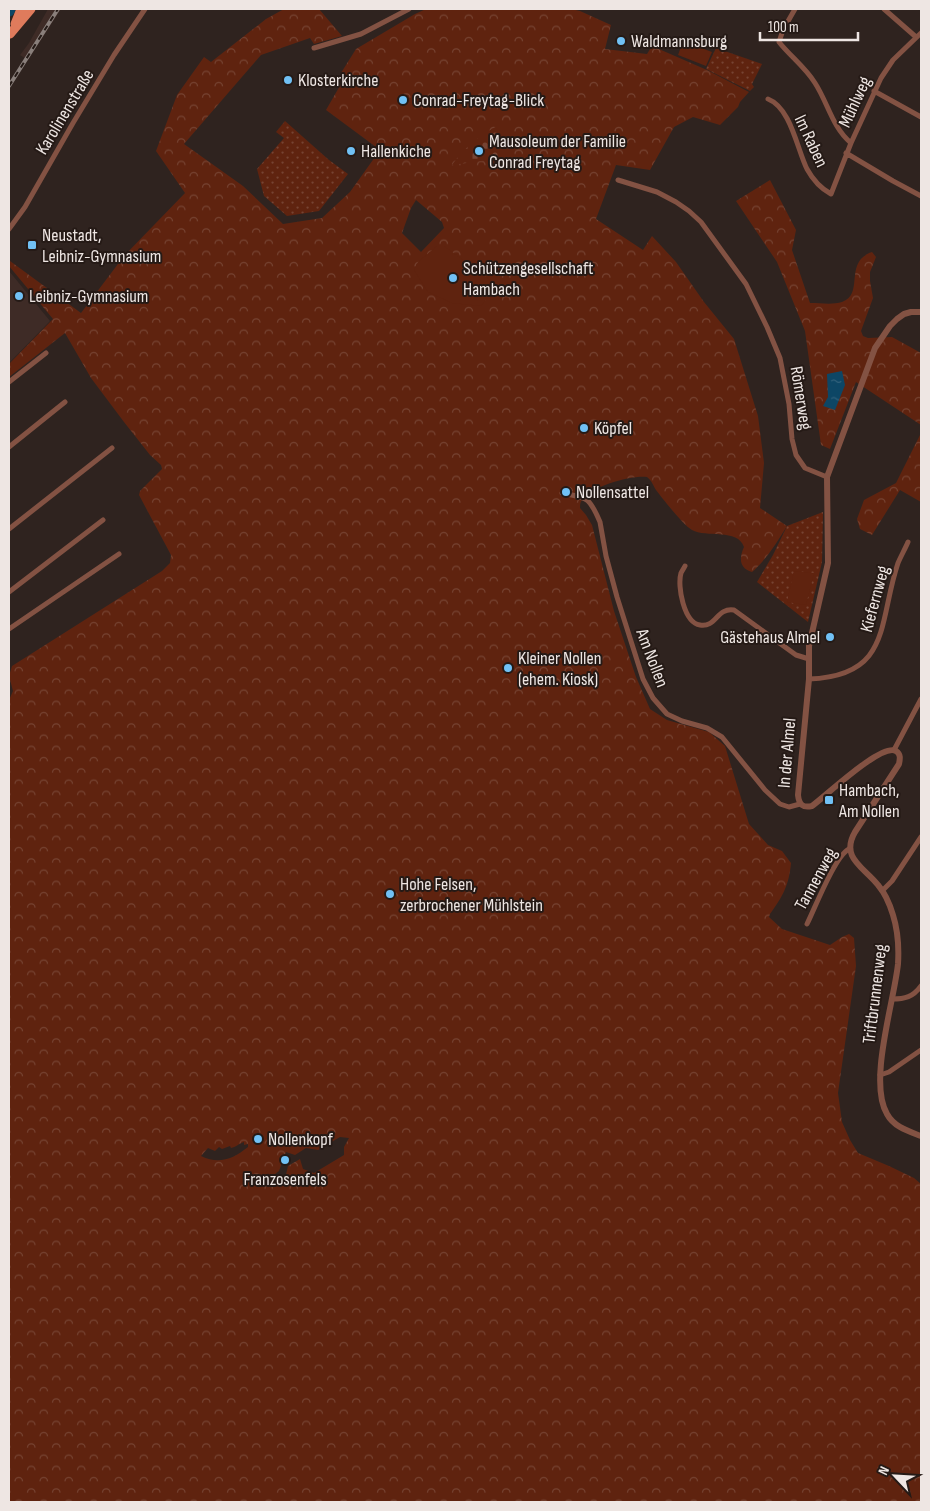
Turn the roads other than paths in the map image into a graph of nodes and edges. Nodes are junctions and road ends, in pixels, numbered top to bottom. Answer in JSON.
{"nodes":[{"id":1,"x":21,"y":9,"type":"edge"},
{"id":2,"x":31,"y":9,"type":"edge"},
{"id":3,"x":145,"y":9,"type":"edge"},
{"id":4,"x":409,"y":9,"type":"edge"},
{"id":5,"x":795,"y":9,"type":"edge"},
{"id":6,"x":884,"y":9,"type":"edge"},
{"id":7,"x":921,"y":33,"type":"edge"},
{"id":8,"x":10,"y":36,"type":"edge"},
{"id":9,"x":916,"y":37,"type":"junction"},
{"id":10,"x":314,"y":48,"type":"dead end"},
{"id":11,"x":874,"y":91,"type":"junction"},
{"id":12,"x":768,"y":99,"type":"dead end"},
{"id":13,"x":921,"y":117,"type":"edge"},
{"id":14,"x":851,"y":143,"type":"junction"},
{"id":15,"x":846,"y":153,"type":"junction"},
{"id":16,"x":618,"y":180,"type":"dead end"},
{"id":17,"x":831,"y":194,"type":"joint"},
{"id":18,"x":921,"y":196,"type":"edge"},
{"id":19,"x":9,"y":229,"type":"edge"},
{"id":20,"x":921,"y":312,"type":"edge"},
{"id":21,"x":46,"y":353,"type":"dead end"},
{"id":22,"x":9,"y":382,"type":"edge"},
{"id":23,"x":64,"y":402,"type":"dead end"},
{"id":24,"x":9,"y":447,"type":"edge"},
{"id":25,"x":112,"y":448,"type":"dead end"},
{"id":26,"x":826,"y":477,"type":"junction"},
{"id":27,"x":562,"y":493,"type":"dead end"},
{"id":28,"x":103,"y":520,"type":"dead end"},
{"id":29,"x":9,"y":529,"type":"edge"},
{"id":30,"x":908,"y":542,"type":"dead end"},
{"id":31,"x":119,"y":554,"type":"dead end"},
{"id":32,"x":685,"y":566,"type":"dead end"},
{"id":33,"x":9,"y":592,"type":"edge"},
{"id":34,"x":9,"y":629,"type":"edge"},
{"id":35,"x":809,"y":659,"type":"junction"},
{"id":36,"x":809,"y":679,"type":"junction"},
{"id":37,"x":921,"y":699,"type":"edge"},
{"id":38,"x":894,"y":750,"type":"junction"},
{"id":39,"x":800,"y":804,"type":"junction"},
{"id":40,"x":921,"y":837,"type":"edge"},
{"id":41,"x":849,"y":849,"type":"junction"},
{"id":42,"x":882,"y":891,"type":"junction"},
{"id":43,"x":807,"y":924,"type":"dead end"},
{"id":44,"x":921,"y":986,"type":"edge"},
{"id":45,"x":892,"y":999,"type":"junction"},
{"id":46,"x":921,"y":1050,"type":"edge"},
{"id":47,"x":880,"y":1075,"type":"junction"},
{"id":48,"x":921,"y":1136,"type":"edge"}],
"edges":[{"from":1,"to":8,"type":"main road"},
{"from":2,"to":8,"type":"main road"},
{"from":3,"to":19,"type":"street","name":"Karolinenstraße"},
{"from":4,"to":10,"type":"street"},
{"from":5,"to":14,"type":"street"},
{"from":6,"to":9,"type":"street"},
{"from":7,"to":9,"type":"street","name":"Mühlweg"},
{"from":9,"to":11,"type":"street","name":"Mühlweg"},
{"from":11,"to":13,"type":"street"},
{"from":11,"to":14,"type":"street","name":"Mühlweg"},
{"from":12,"to":17,"type":"street","name":"Im Raben"},
{"from":14,"to":15,"type":"street","name":"Mühlweg"},
{"from":15,"to":17,"type":"street","name":"Mühlweg"},
{"from":15,"to":18,"type":"street"},
{"from":16,"to":26,"type":"street","name":"Römerweg"},
{"from":20,"to":26,"type":"street"},
{"from":21,"to":22,"type":"street"},
{"from":23,"to":24,"type":"street"},
{"from":25,"to":29,"type":"street"},
{"from":26,"to":35,"type":"street","name":"In der Almel"},
{"from":27,"to":39,"type":"street","name":"Am Nollen"},
{"from":28,"to":33,"type":"street"},
{"from":30,"to":36,"type":"street","name":"Kiefernweg"},
{"from":31,"to":34,"type":"street"},
{"from":32,"to":35,"type":"street"},
{"from":35,"to":36,"type":"street","name":"In der Almel"},
{"from":36,"to":39,"type":"street","name":"In der Almel"},
{"from":37,"to":38,"type":"street"},
{"from":38,"to":39,"type":"street","name":"In der Almel"},
{"from":38,"to":41,"type":"street"},
{"from":40,"to":42,"type":"street"},
{"from":41,"to":42,"type":"street","name":"Triftbrunnenweg"},
{"from":41,"to":43,"type":"street","name":"Tannenweg"},
{"from":42,"to":45,"type":"street","name":"Triftbrunnenweg"},
{"from":44,"to":45,"type":"street"},
{"from":45,"to":47,"type":"street","name":"Triftbrunnenweg"},
{"from":46,"to":47,"type":"street"},
{"from":47,"to":48,"type":"street","name":"Triftbrunnenweg"}]}
